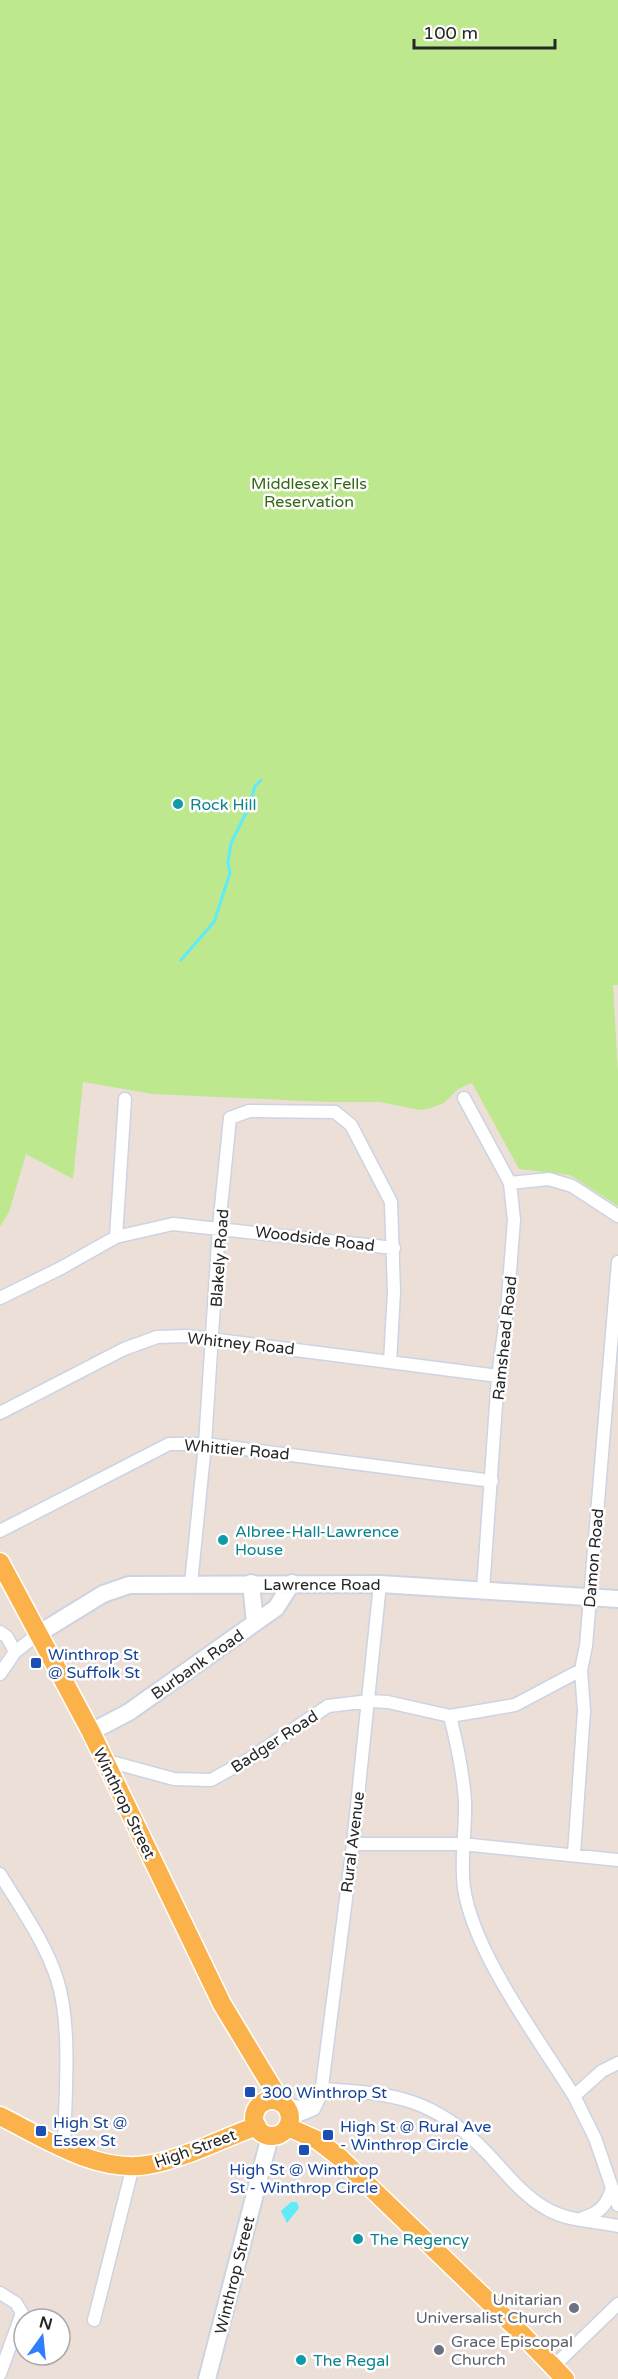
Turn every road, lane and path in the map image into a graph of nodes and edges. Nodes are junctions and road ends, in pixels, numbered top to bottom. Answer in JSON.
{"nodes":[{"id":1,"x":464,"y":1098,"type":"dead end"},
{"id":2,"x":125,"y":1100,"type":"dead end"},
{"id":3,"x":510,"y":1183,"type":"junction"},
{"id":4,"x":618,"y":1216,"type":"edge"},
{"id":5,"x":219,"y":1227,"type":"junction"},
{"id":6,"x":116,"y":1237,"type":"junction"},
{"id":7,"x":394,"y":1248,"type":"junction"},
{"id":8,"x":618,"y":1262,"type":"edge"},
{"id":9,"x":0,"y":1298,"type":"edge"},
{"id":10,"x":213,"y":1340,"type":"junction"},
{"id":11,"x":390,"y":1362,"type":"junction"},
{"id":12,"x":498,"y":1376,"type":"junction"},
{"id":13,"x":0,"y":1413,"type":"edge"},
{"id":14,"x":205,"y":1444,"type":"junction"},
{"id":15,"x":492,"y":1481,"type":"junction"},
{"id":16,"x":0,"y":1531,"type":"edge"},
{"id":17,"x":0,"y":1562,"type":"edge"},
{"id":18,"x":251,"y":1583,"type":"junction"},
{"id":19,"x":292,"y":1583,"type":"junction"},
{"id":20,"x":191,"y":1584,"type":"junction"},
{"id":21,"x":381,"y":1584,"type":"junction"},
{"id":22,"x":483,"y":1590,"type":"junction"},
{"id":23,"x":589,"y":1597,"type":"junction"},
{"id":24,"x":618,"y":1599,"type":"edge"},
{"id":25,"x":255,"y":1623,"type":"junction"},
{"id":26,"x":0,"y":1632,"type":"edge"},
{"id":27,"x":38,"y":1634,"type":"junction"},
{"id":28,"x":15,"y":1652,"type":"junction"},
{"id":29,"x":581,"y":1670,"type":"junction"},
{"id":30,"x":0,"y":1674,"type":"edge"},
{"id":31,"x":369,"y":1701,"type":"junction"},
{"id":32,"x":450,"y":1716,"type":"junction"},
{"id":33,"x":91,"y":1732,"type":"junction"},
{"id":34,"x":104,"y":1760,"type":"junction"},
{"id":35,"x":352,"y":1844,"type":"junction"},
{"id":36,"x":462,"y":1844,"type":"junction"},
{"id":37,"x":574,"y":1854,"type":"junction"},
{"id":38,"x":618,"y":1860,"type":"edge"},
{"id":39,"x":0,"y":1874,"type":"edge"},
{"id":40,"x":4,"y":1888,"type":"edge"},
{"id":41,"x":246,"y":2047,"type":"junction"},
{"id":42,"x":618,"y":2063,"type":"edge"},
{"id":43,"x":320,"y":2095,"type":"junction"},
{"id":44,"x":574,"y":2096,"type":"junction"},
{"id":45,"x":261,"y":2103,"type":"junction"},
{"id":46,"x":285,"y":2113,"type":"junction"},
{"id":47,"x":0,"y":2116,"type":"edge"},
{"id":48,"x":263,"y":2131,"type":"junction"},
{"id":49,"x":64,"y":2148,"type":"junction"},
{"id":50,"x":133,"y":2166,"type":"junction"},
{"id":51,"x":612,"y":2188,"type":"junction"},
{"id":52,"x":618,"y":2205,"type":"edge"},
{"id":53,"x":582,"y":2218,"type":"junction"},
{"id":54,"x":618,"y":2226,"type":"edge"},
{"id":55,"x":0,"y":2293,"type":"edge"},
{"id":56,"x":618,"y":2304,"type":"edge"},
{"id":57,"x":94,"y":2320,"type":"dead end"},
{"id":58,"x":559,"y":2372,"type":"edge"},
{"id":59,"x":0,"y":2374,"type":"edge"},
{"id":60,"x":207,"y":2379,"type":"edge"}],
"edges":[{"from":1,"to":3,"type":"street","name":"Ramshead Road"},
{"from":2,"to":6,"type":"street"},
{"from":3,"to":4,"type":"street"},
{"from":3,"to":12,"type":"street","name":"Ramshead Road"},
{"from":5,"to":6,"type":"street","name":"Woodside Road"},
{"from":5,"to":7,"type":"street","name":"Woodside Road"},
{"from":5,"to":7,"type":"street","name":"Blakely Road"},
{"from":5,"to":10,"type":"street","name":"Blakely Road"},
{"from":6,"to":9,"type":"street","name":"Woodside Road"},
{"from":7,"to":11,"type":"street"},
{"from":8,"to":23,"type":"street","name":"Damon Road"},
{"from":10,"to":11,"type":"street","name":"Whitney Road"},
{"from":10,"to":13,"type":"street","name":"Whitney Road"},
{"from":10,"to":14,"type":"street","name":"Blakely Road"},
{"from":11,"to":12,"type":"street","name":"Whitney Road"},
{"from":12,"to":15,"type":"street","name":"Ramshead Road"},
{"from":14,"to":15,"type":"street","name":"Whittier Road"},
{"from":14,"to":16,"type":"street","name":"Whittier Road"},
{"from":14,"to":20,"type":"street","name":"Blakely Road"},
{"from":15,"to":22,"type":"street","name":"Ramshead Road"},
{"from":17,"to":27,"type":"main road","name":"Winthrop Street"},
{"from":18,"to":19,"type":"street","name":"Lawrence Road"},
{"from":18,"to":20,"type":"street","name":"Lawrence Road"},
{"from":18,"to":25,"type":"street"},
{"from":19,"to":21,"type":"street","name":"Lawrence Road"},
{"from":19,"to":25,"type":"street","name":"Burbank Road"},
{"from":20,"to":27,"type":"street","name":"Lawrence Road"},
{"from":21,"to":22,"type":"street","name":"Lawrence Road"},
{"from":21,"to":31,"type":"street","name":"Rural Avenue"},
{"from":22,"to":23,"type":"street","name":"Lawrence Road"},
{"from":23,"to":24,"type":"street","name":"Lawrence Road"},
{"from":23,"to":29,"type":"street","name":"Damon Road"},
{"from":25,"to":33,"type":"street","name":"Burbank Road"},
{"from":26,"to":28,"type":"street"},
{"from":27,"to":28,"type":"street"},
{"from":27,"to":33,"type":"main road","name":"Winthrop Street"},
{"from":28,"to":30,"type":"street"},
{"from":29,"to":32,"type":"street","name":"Badger Road"},
{"from":29,"to":37,"type":"street","name":"Damon Road"},
{"from":31,"to":32,"type":"street","name":"Badger Road"},
{"from":31,"to":34,"type":"street","name":"Badger Road"},
{"from":31,"to":35,"type":"street","name":"Rural Avenue"},
{"from":32,"to":36,"type":"street"},
{"from":33,"to":34,"type":"main road","name":"Winthrop Street"},
{"from":34,"to":41,"type":"main road","name":"Winthrop Street"},
{"from":35,"to":36,"type":"street"},
{"from":35,"to":43,"type":"street","name":"Rural Avenue"},
{"from":36,"to":37,"type":"street"},
{"from":36,"to":44,"type":"street"},
{"from":37,"to":38,"type":"street"},
{"from":39,"to":40,"type":"street"},
{"from":40,"to":49,"type":"street"},
{"from":41,"to":45,"type":"main road","name":"Winthrop Street"},
{"from":41,"to":46,"type":"main road","name":"Winthrop Street"},
{"from":42,"to":44,"type":"street"},
{"from":43,"to":46,"type":"street"},
{"from":43,"to":53,"type":"street"},
{"from":44,"to":51,"type":"street"},
{"from":45,"to":46,"type":"main road"},
{"from":45,"to":48,"type":"main road"},
{"from":46,"to":48,"type":"main road"},
{"from":46,"to":58,"type":"main road"},
{"from":47,"to":49,"type":"main road","name":"High Street"},
{"from":48,"to":50,"type":"main road","name":"High Street"},
{"from":48,"to":60,"type":"street","name":"Winthrop Street"},
{"from":49,"to":50,"type":"main road","name":"High Street"},
{"from":50,"to":57,"type":"street"},
{"from":51,"to":52,"type":"street"},
{"from":51,"to":53,"type":"street"},
{"from":53,"to":54,"type":"street"},
{"from":55,"to":59,"type":"street"},
{"from":56,"to":58,"type":"street"}]}
